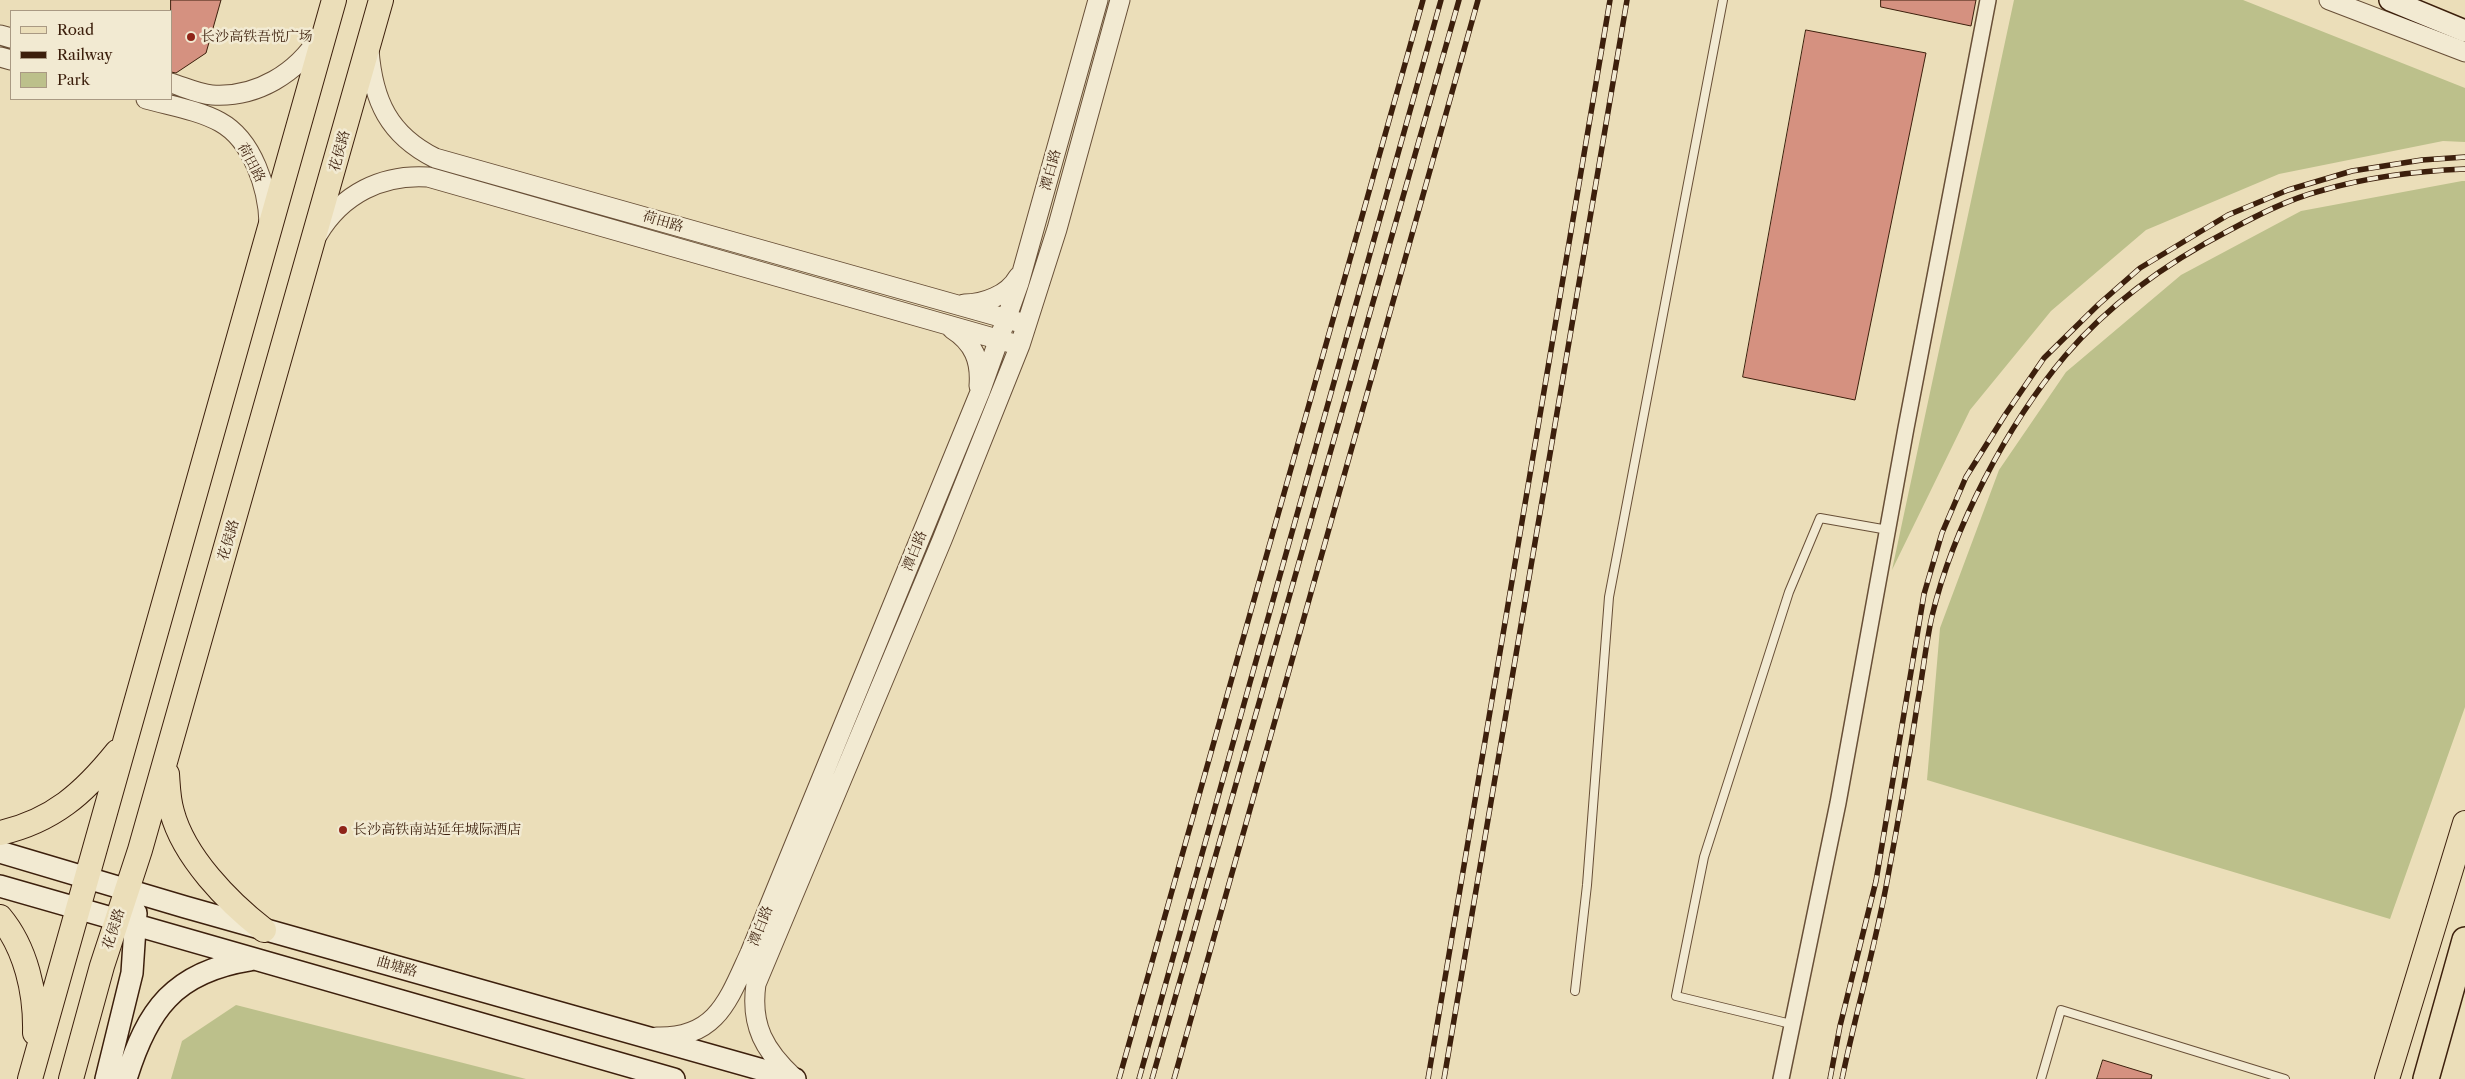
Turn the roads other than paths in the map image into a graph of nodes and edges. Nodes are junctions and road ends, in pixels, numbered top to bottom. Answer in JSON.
{"nodes":[{"id":1,"x":334,"y":0,"type":"edge"},
{"id":2,"x":382,"y":0,"type":"edge"},
{"id":3,"x":1098,"y":0,"type":"edge"},
{"id":4,"x":1120,"y":0,"type":"edge"},
{"id":5,"x":1723,"y":0,"type":"edge"},
{"id":6,"x":1988,"y":0,"type":"edge"},
{"id":7,"x":2329,"y":0,"type":"edge"},
{"id":8,"x":2390,"y":0,"type":"edge"},
{"id":9,"x":326,"y":26,"type":"junction"},
{"id":10,"x":2465,"y":31,"type":"edge"},
{"id":11,"x":369,"y":42,"type":"junction"},
{"id":12,"x":2465,"y":52,"type":"edge"},
{"id":13,"x":172,"y":83,"type":"edge"},
{"id":14,"x":150,"y":100,"type":"edge"},
{"id":15,"x":270,"y":228,"type":"junction"},
{"id":16,"x":314,"y":242,"type":"junction"},
{"id":17,"x":1024,"y":265,"type":"junction"},
{"id":18,"x":955,"y":304,"type":"junction"},
{"id":19,"x":1006,"y":318,"type":"junction"},
{"id":20,"x":940,"y":323,"type":"junction"},
{"id":21,"x":1027,"y":324,"type":"junction"},
{"id":22,"x":999,"y":340,"type":"junction"},
{"id":23,"x":1020,"y":345,"type":"junction"},
{"id":24,"x":978,"y":396,"type":"junction"},
{"id":25,"x":1888,"y":530,"type":"junction"},
{"id":26,"x":123,"y":745,"type":"junction"},
{"id":27,"x":166,"y":759,"type":"junction"},
{"id":28,"x":2465,"y":823,"type":"edge"},
{"id":29,"x":0,"y":833,"type":"edge"},
{"id":30,"x":0,"y":852,"type":"edge"},
{"id":31,"x":86,"y":877,"type":"junction"},
{"id":32,"x":0,"y":886,"type":"edge"},
{"id":33,"x":132,"y":891,"type":"junction"},
{"id":34,"x":77,"y":908,"type":"junction"},
{"id":35,"x":0,"y":917,"type":"edge"},
{"id":36,"x":126,"y":923,"type":"junction"},
{"id":37,"x":264,"y":930,"type":"junction"},
{"id":38,"x":2465,"y":940,"type":"edge"},
{"id":39,"x":253,"y":959,"type":"junction"},
{"id":40,"x":1575,"y":991,"type":"dead end"},
{"id":41,"x":2465,"y":996,"type":"edge"},
{"id":42,"x":1792,"y":1024,"type":"junction"},
{"id":43,"x":647,"y":1037,"type":"junction"},
{"id":44,"x":30,"y":1072,"type":"edge"},
{"id":45,"x":645,"y":1074,"type":"edge"},
{"id":46,"x":71,"y":1079,"type":"edge"},
{"id":47,"x":106,"y":1079,"type":"edge"},
{"id":48,"x":126,"y":1079,"type":"edge"},
{"id":49,"x":674,"y":1079,"type":"edge"},
{"id":50,"x":794,"y":1079,"type":"edge"},
{"id":51,"x":1780,"y":1079,"type":"edge"},
{"id":52,"x":2041,"y":1079,"type":"edge"},
{"id":53,"x":2285,"y":1079,"type":"edge"},
{"id":54,"x":2387,"y":1079,"type":"edge"},
{"id":55,"x":2426,"y":1079,"type":"edge"},
{"id":56,"x":2439,"y":1079,"type":"edge"}],
"edges":[{"from":1,"to":9,"type":"main road"},
{"from":2,"to":11,"type":"main road","name":"花侯路"},
{"from":3,"to":17,"type":"street","name":"潭白路"},
{"from":4,"to":21,"type":"street","name":"潭白路"},
{"from":5,"to":40,"type":"lane"},
{"from":6,"to":25,"type":"street"},
{"from":7,"to":12,"type":"street"},
{"from":8,"to":10,"type":"main road"},
{"from":9,"to":13,"type":"street"},
{"from":9,"to":15,"type":"main road"},
{"from":11,"to":16,"type":"main road","name":"花侯路"},
{"from":11,"to":18,"type":"street","name":"荷田路"},
{"from":14,"to":15,"type":"street","name":"荷田路"},
{"from":15,"to":26,"type":"main road"},
{"from":16,"to":20,"type":"street","name":"荷田路"},
{"from":16,"to":27,"type":"main road","name":"花侯路"},
{"from":17,"to":18,"type":"street"},
{"from":17,"to":19,"type":"street","name":"潭白路"},
{"from":18,"to":19,"type":"street","name":"荷田路"},
{"from":19,"to":21,"type":"street","name":"荷田路"},
{"from":19,"to":22,"type":"street","name":"潭白路"},
{"from":20,"to":22,"type":"street","name":"荷田路"},
{"from":20,"to":24,"type":"street"},
{"from":21,"to":23,"type":"street","name":"潭白路"},
{"from":22,"to":23,"type":"street","name":"荷田路"},
{"from":22,"to":24,"type":"street","name":"潭白路"},
{"from":23,"to":50,"type":"street","name":"潭白路"},
{"from":24,"to":43,"type":"street","name":"潭白路"},
{"from":25,"to":42,"type":"street"},
{"from":25,"to":42,"type":"lane"},
{"from":26,"to":29,"type":"main road"},
{"from":26,"to":31,"type":"main road"},
{"from":27,"to":33,"type":"main road","name":"花侯路"},
{"from":27,"to":37,"type":"main road"},
{"from":28,"to":54,"type":"main road"},
{"from":30,"to":31,"type":"main road","name":"曲塘路"},
{"from":31,"to":33,"type":"main road","name":"曲塘路"},
{"from":31,"to":34,"type":"main road"},
{"from":32,"to":34,"type":"main road"},
{"from":33,"to":36,"type":"main road","name":"花侯路"},
{"from":33,"to":37,"type":"main road","name":"曲塘路"},
{"from":34,"to":36,"type":"main road"},
{"from":34,"to":44,"type":"main road"},
{"from":35,"to":44,"type":"main road"},
{"from":36,"to":39,"type":"main road"},
{"from":36,"to":46,"type":"main road","name":"花侯路"},
{"from":36,"to":47,"type":"main road"},
{"from":37,"to":43,"type":"main road","name":"曲塘路"},
{"from":38,"to":55,"type":"highway"},
{"from":39,"to":45,"type":"main road"},
{"from":39,"to":48,"type":"main road"},
{"from":41,"to":56,"type":"highway"},
{"from":42,"to":51,"type":"street"},
{"from":43,"to":50,"type":"main road","name":"曲塘路"},
{"from":45,"to":49,"type":"main road"},
{"from":52,"to":53,"type":"lane"}]}
